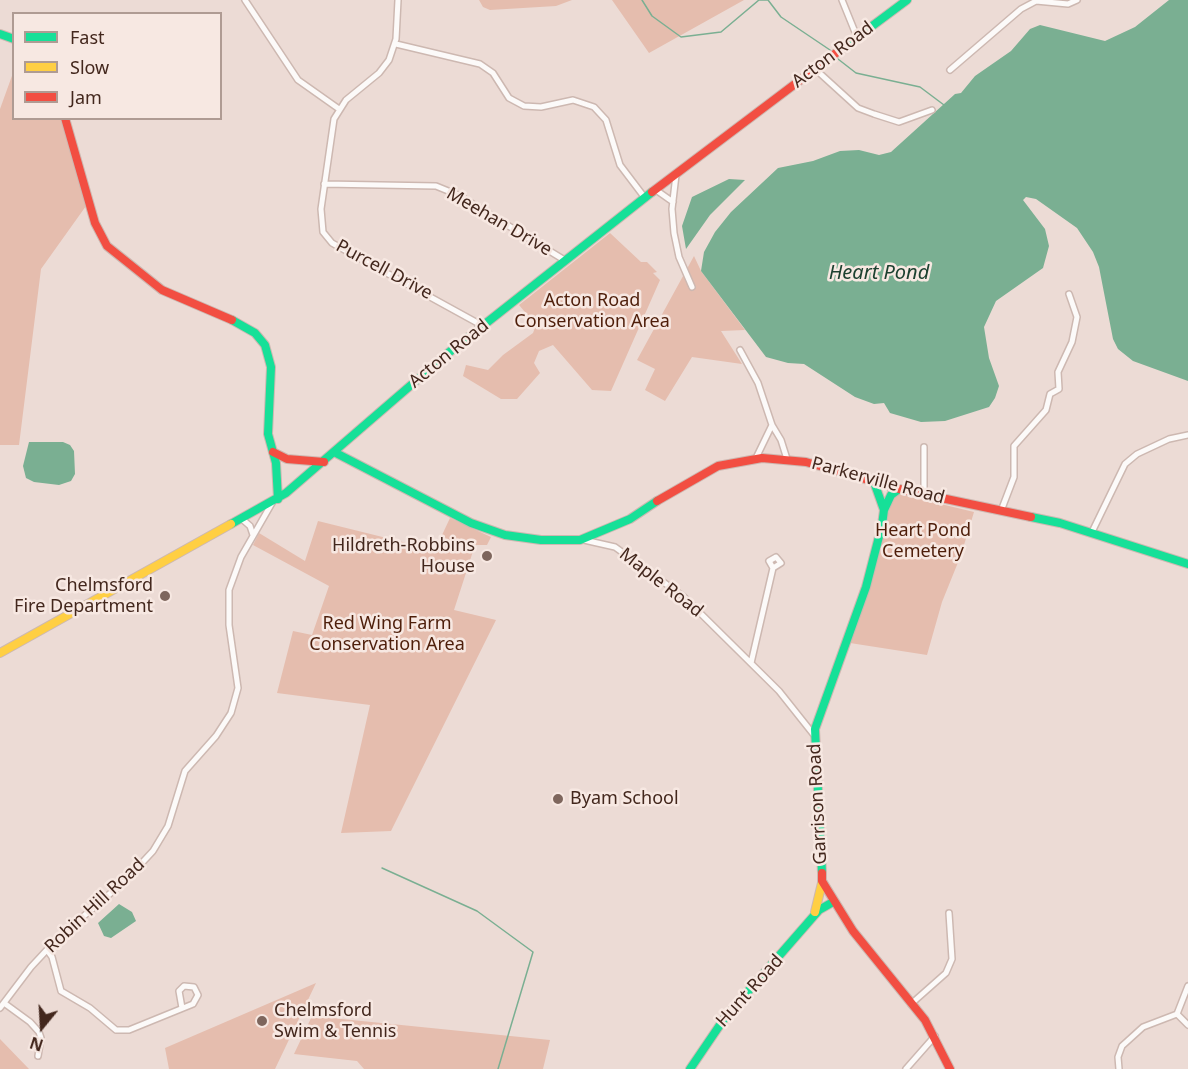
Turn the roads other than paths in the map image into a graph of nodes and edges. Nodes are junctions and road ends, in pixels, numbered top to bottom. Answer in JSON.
{"nodes":[{"id":1,"x":244,"y":0,"type":"edge"},
{"id":2,"x":398,"y":0,"type":"edge"},
{"id":3,"x":842,"y":0,"type":"edge"},
{"id":4,"x":907,"y":0,"type":"edge"},
{"id":5,"x":1077,"y":0,"type":"edge"},
{"id":6,"x":857,"y":36,"type":"junction"},
{"id":7,"x":396,"y":44,"type":"junction"},
{"id":8,"x":814,"y":68,"type":"junction"},
{"id":9,"x":950,"y":70,"type":"dead end"},
{"id":10,"x":339,"y":109,"type":"junction"},
{"id":11,"x":932,"y":110,"type":"dead end"},
{"id":12,"x":66,"y":120,"type":"edge"},
{"id":13,"x":676,"y":175,"type":"junction"},
{"id":14,"x":324,"y":184,"type":"junction"},
{"id":15,"x":656,"y":190,"type":"junction"},
{"id":16,"x":645,"y":198,"type":"junction"},
{"id":17,"x":673,"y":202,"type":"junction"},
{"id":18,"x":566,"y":261,"type":"junction"},
{"id":19,"x":692,"y":288,"type":"dead end"},
{"id":20,"x":1069,"y":294,"type":"dead end"},
{"id":21,"x":483,"y":326,"type":"junction"},
{"id":22,"x":740,"y":350,"type":"dead end"},
{"id":23,"x":772,"y":425,"type":"junction"},
{"id":24,"x":1188,"y":435,"type":"edge"},
{"id":25,"x":924,"y":447,"type":"dead end"},
{"id":26,"x":273,"y":451,"type":"junction"},
{"id":27,"x":334,"y":452,"type":"junction"},
{"id":28,"x":756,"y":458,"type":"junction"},
{"id":29,"x":787,"y":459,"type":"junction"},
{"id":30,"x":324,"y":462,"type":"junction"},
{"id":31,"x":874,"y":482,"type":"junction"},
{"id":32,"x":899,"y":489,"type":"junction"},
{"id":33,"x":924,"y":495,"type":"junction"},
{"id":34,"x":275,"y":501,"type":"junction"},
{"id":35,"x":884,"y":510,"type":"junction"},
{"id":36,"x":1001,"y":511,"type":"junction"},
{"id":37,"x":242,"y":519,"type":"junction"},
{"id":38,"x":1092,"y":532,"type":"junction"},
{"id":39,"x":253,"y":535,"type":"junction"},
{"id":40,"x":580,"y":540,"type":"junction"},
{"id":41,"x":1188,"y":564,"type":"edge"},
{"id":42,"x":773,"y":568,"type":"dead end"},
{"id":43,"x":0,"y":653,"type":"edge"},
{"id":44,"x":751,"y":663,"type":"junction"},
{"id":45,"x":814,"y":735,"type":"junction"},
{"id":46,"x":822,"y":881,"type":"junction"},
{"id":47,"x":833,"y":902,"type":"junction"},
{"id":48,"x":949,"y":913,"type":"dead end"},
{"id":49,"x":814,"y":914,"type":"junction"},
{"id":50,"x":47,"y":950,"type":"junction"},
{"id":51,"x":1188,"y":986,"type":"edge"},
{"id":52,"x":911,"y":1004,"type":"junction"},
{"id":53,"x":2,"y":1005,"type":"edge"},
{"id":54,"x":182,"y":1008,"type":"junction"},
{"id":55,"x":1177,"y":1014,"type":"junction"},
{"id":56,"x":1188,"y":1025,"type":"edge"},
{"id":57,"x":935,"y":1036,"type":"junction"},
{"id":58,"x":38,"y":1056,"type":"dead end"},
{"id":59,"x":690,"y":1069,"type":"edge"},
{"id":60,"x":906,"y":1069,"type":"edge"},
{"id":61,"x":951,"y":1069,"type":"edge"},
{"id":62,"x":1119,"y":1069,"type":"edge"}],
"edges":[{"from":1,"to":10,"type":"street"},
{"from":2,"to":7,"type":"street","name":"Purcell Drive"},
{"from":3,"to":6,"type":"street"},
{"from":4,"to":6,"type":"main road","name":"Acton Road"},
{"from":5,"to":9,"type":"street"},
{"from":6,"to":8,"type":"main road","name":"Acton Road"},
{"from":7,"to":10,"type":"street","name":"Purcell Drive"},
{"from":7,"to":16,"type":"street"},
{"from":8,"to":11,"type":"street"},
{"from":8,"to":13,"type":"main road","name":"Acton Road"},
{"from":10,"to":14,"type":"street","name":"Purcell Drive"},
{"from":12,"to":26,"type":"main road"},
{"from":13,"to":15,"type":"main road","name":"Acton Road"},
{"from":13,"to":17,"type":"street"},
{"from":14,"to":18,"type":"street","name":"Meehan Drive"},
{"from":14,"to":21,"type":"street","name":"Purcell Drive"},
{"from":15,"to":16,"type":"main road","name":"Acton Road"},
{"from":15,"to":17,"type":"street"},
{"from":16,"to":18,"type":"main road","name":"Acton Road"},
{"from":17,"to":19,"type":"street"},
{"from":18,"to":21,"type":"main road","name":"Acton Road"},
{"from":20,"to":36,"type":"street"},
{"from":21,"to":27,"type":"main road","name":"Acton Road"},
{"from":22,"to":23,"type":"street"},
{"from":23,"to":28,"type":"street"},
{"from":23,"to":29,"type":"street"},
{"from":24,"to":38,"type":"street"},
{"from":25,"to":33,"type":"street"},
{"from":26,"to":30,"type":"main road"},
{"from":26,"to":34,"type":"main road"},
{"from":27,"to":30,"type":"main road","name":"Acton Road"},
{"from":27,"to":40,"type":"main road","name":"Maple Road"},
{"from":28,"to":29,"type":"main road","name":"Parkerville Road"},
{"from":28,"to":40,"type":"main road","name":"Parkerville Road"},
{"from":29,"to":31,"type":"main road","name":"Parkerville Road"},
{"from":30,"to":34,"type":"main road","name":"Acton Road"},
{"from":31,"to":32,"type":"main road","name":"Parkerville Road"},
{"from":31,"to":35,"type":"main road"},
{"from":32,"to":33,"type":"main road","name":"Parkerville Road"},
{"from":32,"to":35,"type":"main road","name":"Garrison Road"},
{"from":33,"to":36,"type":"main road","name":"Parkerville Road"},
{"from":34,"to":37,"type":"main road","name":"Acton Road"},
{"from":34,"to":39,"type":"street","name":"Robin Hill Road"},
{"from":35,"to":45,"type":"main road","name":"Garrison Road"},
{"from":36,"to":38,"type":"main road","name":"Parkerville Road"},
{"from":37,"to":39,"type":"street"},
{"from":37,"to":43,"type":"main road","name":"Acton Road"},
{"from":38,"to":41,"type":"main road","name":"Parkerville Road"},
{"from":39,"to":50,"type":"street","name":"Robin Hill Road"},
{"from":40,"to":44,"type":"street","name":"Maple Road"},
{"from":42,"to":44,"type":"street"},
{"from":44,"to":45,"type":"street","name":"Maple Road"},
{"from":45,"to":46,"type":"main road","name":"Garrison Road"},
{"from":46,"to":47,"type":"main road","name":"Garrison Road"},
{"from":46,"to":49,"type":"main road","name":"Hunt Road"},
{"from":47,"to":49,"type":"main road","name":"Hunt Road"},
{"from":47,"to":52,"type":"main road","name":"Garrison Road"},
{"from":48,"to":52,"type":"street"},
{"from":49,"to":59,"type":"main road","name":"Hunt Road"},
{"from":50,"to":53,"type":"street","name":"Robin Hill Road"},
{"from":50,"to":54,"type":"street"},
{"from":51,"to":55,"type":"street"},
{"from":52,"to":57,"type":"main road","name":"Garrison Road"},
{"from":53,"to":58,"type":"street"},
{"from":54,"to":54,"type":"street"},
{"from":55,"to":56,"type":"street"},
{"from":55,"to":62,"type":"street"},
{"from":57,"to":60,"type":"street"},
{"from":57,"to":61,"type":"main road","name":"Garrison Road"}]}
